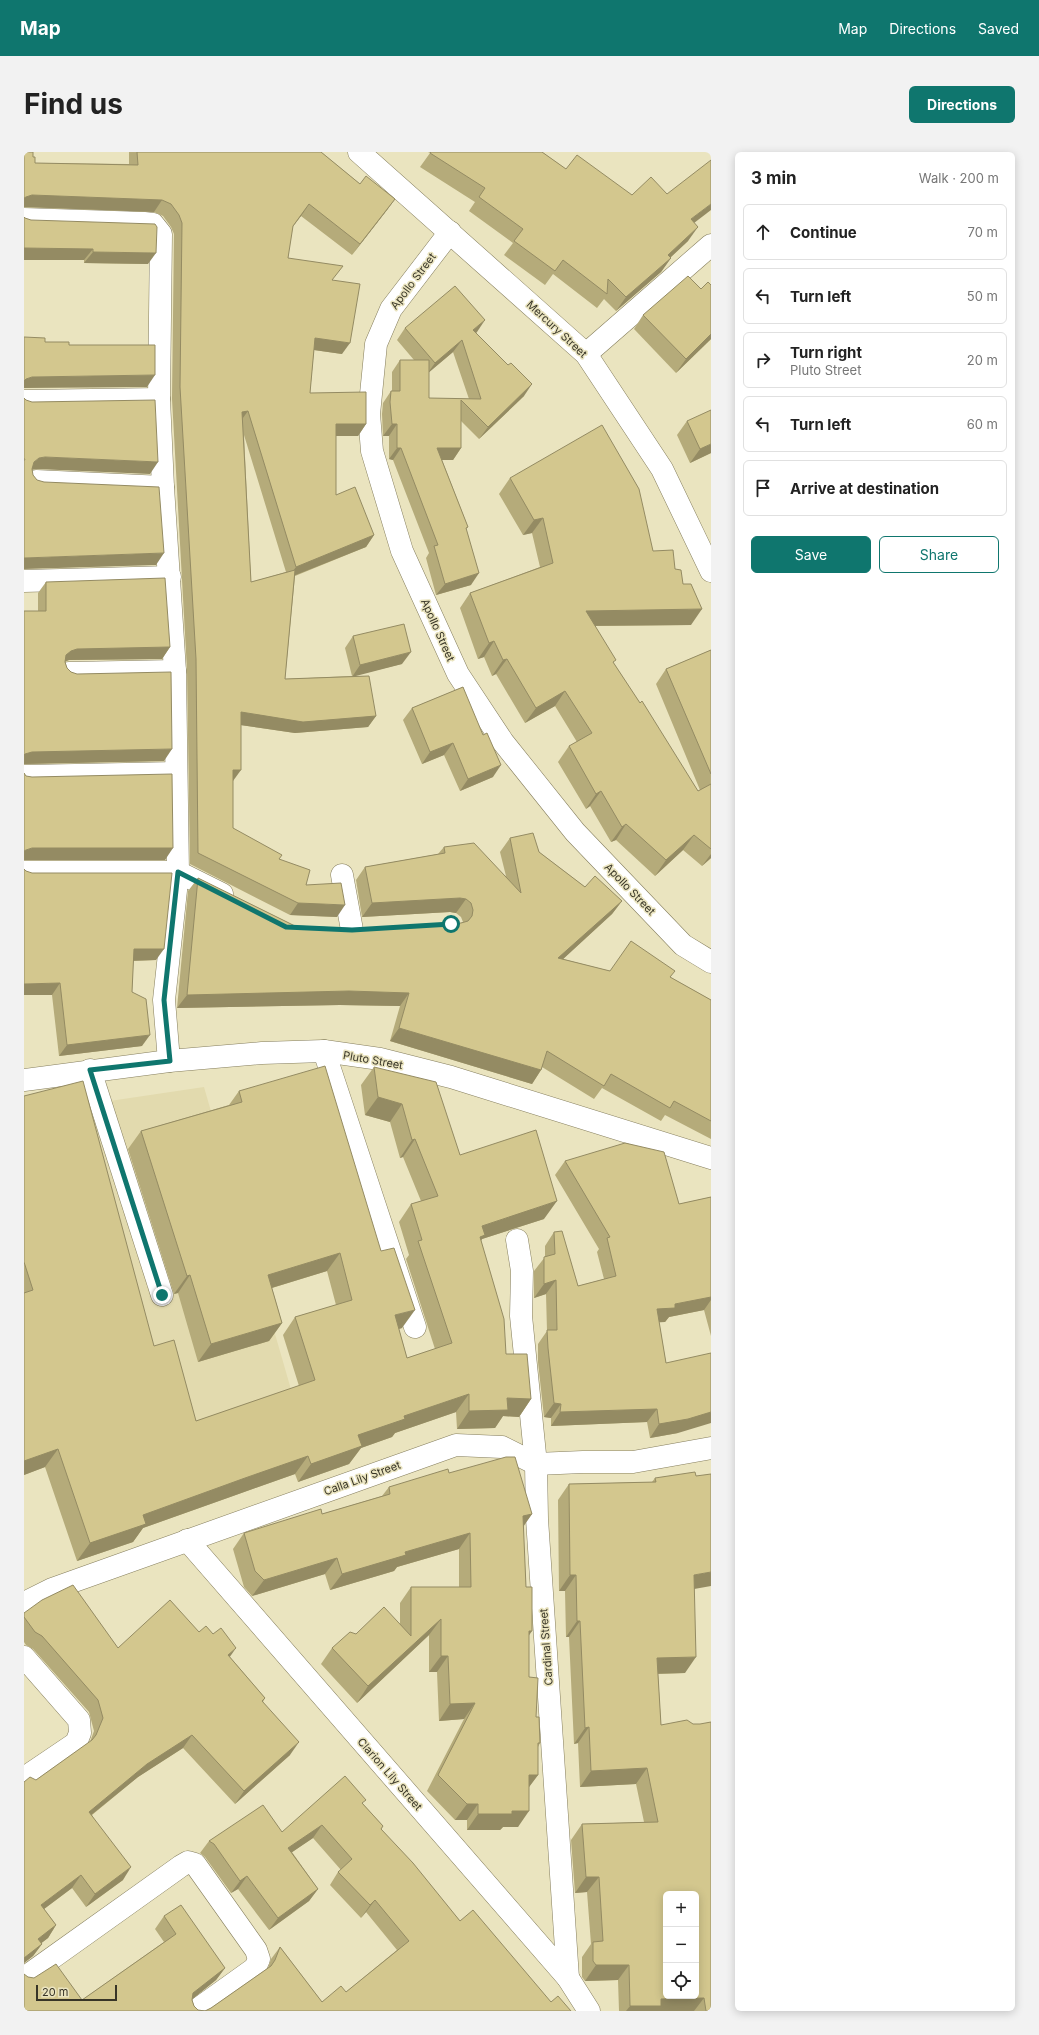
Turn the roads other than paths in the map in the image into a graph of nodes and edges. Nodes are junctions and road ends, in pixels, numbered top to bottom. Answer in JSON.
{"nodes":[{"id":1,"x":360,"y":152,"type":"edge"},
{"id":2,"x":24,"y":219,"type":"edge"},
{"id":3,"x":450,"y":232,"type":"junction"},
{"id":4,"x":711,"y":245,"type":"edge"},
{"id":5,"x":586,"y":354,"type":"junction"},
{"id":6,"x":159,"y":399,"type":"junction"},
{"id":7,"x":24,"y":401,"type":"edge"},
{"id":8,"x":36,"y":481,"type":"edge"},
{"id":9,"x":163,"y":487,"type":"junction"},
{"id":10,"x":711,"y":571,"type":"edge"},
{"id":11,"x":170,"y":578,"type":"junction"},
{"id":12,"x":24,"y":581,"type":"edge"},
{"id":13,"x":175,"y":671,"type":"junction"},
{"id":14,"x":69,"y":673,"type":"edge"},
{"id":15,"x":176,"y":773,"type":"junction"},
{"id":16,"x":24,"y":776,"type":"edge"},
{"id":17,"x":24,"y":872,"type":"edge"},
{"id":18,"x":178,"y":872,"type":"junction"},
{"id":19,"x":342,"y":875,"type":"dead end"},
{"id":20,"x":239,"y":903,"type":"edge"},
{"id":21,"x":330,"y":929,"type":"edge"},
{"id":22,"x":375,"y":929,"type":"edge"},
{"id":23,"x":352,"y":930,"type":"junction"},
{"id":24,"x":711,"y":962,"type":"edge"},
{"id":25,"x":324,"y":1051,"type":"junction"},
{"id":26,"x":170,"y":1061,"type":"junction"},
{"id":27,"x":90,"y":1070,"type":"junction"},
{"id":28,"x":24,"y":1080,"type":"edge"},
{"id":29,"x":711,"y":1158,"type":"edge"},
{"id":30,"x":517,"y":1240,"type":"dead end"},
{"id":31,"x":162,"y":1295,"type":"dead end"},
{"id":32,"x":415,"y":1327,"type":"edge"},
{"id":33,"x":711,"y":1448,"type":"edge"},
{"id":34,"x":536,"y":1464,"type":"junction"},
{"id":35,"x":187,"y":1540,"type":"junction"},
{"id":36,"x":24,"y":1603,"type":"edge"},
{"id":37,"x":24,"y":1657,"type":"edge"},
{"id":38,"x":24,"y":1778,"type":"edge"},
{"id":39,"x":24,"y":1978,"type":"edge"},
{"id":40,"x":568,"y":1978,"type":"junction"},
{"id":41,"x":194,"y":2011,"type":"edge"},
{"id":42,"x":589,"y":2011,"type":"edge"}],
"edges":[{"from":1,"to":3,"type":"street","name":"Mercury Street"},
{"from":2,"to":6,"type":"street"},
{"from":3,"to":5,"type":"street","name":"Mercury Street"},
{"from":3,"to":24,"type":"street","name":"Apollo Street"},
{"from":4,"to":5,"type":"street"},
{"from":5,"to":10,"type":"street","name":"Mercury Street"},
{"from":6,"to":7,"type":"street"},
{"from":6,"to":9,"type":"street"},
{"from":8,"to":9,"type":"street"},
{"from":9,"to":11,"type":"street"},
{"from":11,"to":12,"type":"street"},
{"from":11,"to":13,"type":"street"},
{"from":13,"to":14,"type":"street"},
{"from":13,"to":15,"type":"street"},
{"from":15,"to":16,"type":"street"},
{"from":15,"to":18,"type":"street"},
{"from":17,"to":18,"type":"street"},
{"from":18,"to":20,"type":"street"},
{"from":18,"to":26,"type":"street"},
{"from":19,"to":23,"type":"street"},
{"from":21,"to":23,"type":"street"},
{"from":22,"to":23,"type":"street"},
{"from":25,"to":26,"type":"street","name":"Pluto Street"},
{"from":25,"to":29,"type":"street","name":"Pluto Street"},
{"from":25,"to":32,"type":"street"},
{"from":26,"to":27,"type":"street","name":"Pluto Street"},
{"from":27,"to":28,"type":"street","name":"Pluto Street"},
{"from":27,"to":31,"type":"street"},
{"from":30,"to":34,"type":"street","name":"Cardinal Street"},
{"from":33,"to":34,"type":"street","name":"Calla Lily Street"},
{"from":34,"to":35,"type":"street","name":"Calla Lily Street"},
{"from":34,"to":40,"type":"street","name":"Cardinal Street"},
{"from":35,"to":36,"type":"street","name":"Calla Lily Street"},
{"from":35,"to":40,"type":"street","name":"Clarion Lily Street"},
{"from":37,"to":38,"type":"street"},
{"from":39,"to":41,"type":"street"},
{"from":40,"to":42,"type":"street","name":"Clarion Lily Street"}]}
